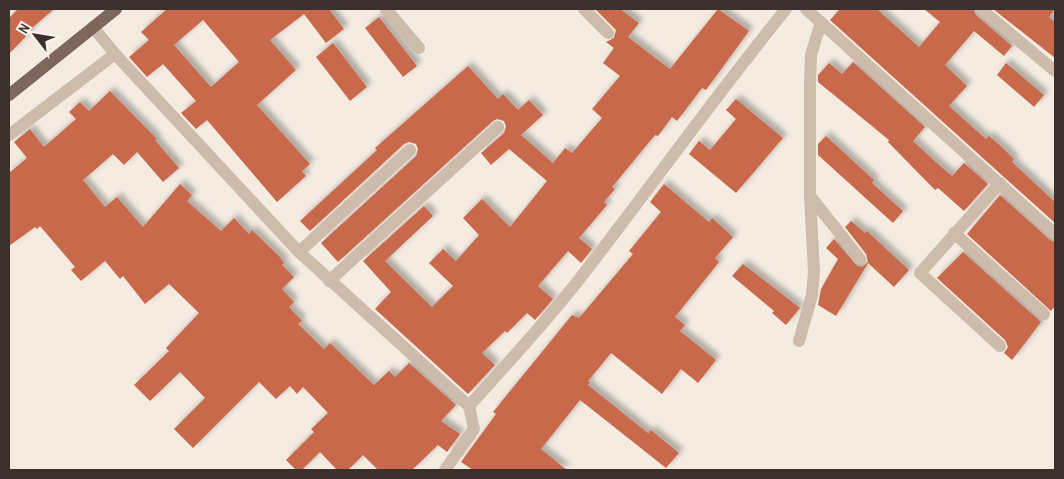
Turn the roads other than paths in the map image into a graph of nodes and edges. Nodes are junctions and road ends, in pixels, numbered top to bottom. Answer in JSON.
{"nodes":[{"id":1,"x":116,"y":9,"type":"edge"},
{"id":2,"x":386,"y":9,"type":"edge"},
{"id":3,"x":584,"y":9,"type":"edge"},
{"id":4,"x":786,"y":9,"type":"edge"},
{"id":5,"x":806,"y":9,"type":"edge"},
{"id":6,"x":981,"y":9,"type":"edge"},
{"id":7,"x":821,"y":22,"type":"junction"},
{"id":8,"x":95,"y":30,"type":"junction"},
{"id":9,"x":608,"y":33,"type":"dead end"},
{"id":10,"x":419,"y":48,"type":"dead end"},
{"id":11,"x":112,"y":51,"type":"junction"},
{"id":12,"x":1055,"y":71,"type":"edge"},
{"id":13,"x":9,"y":95,"type":"edge"},
{"id":14,"x":498,"y":127,"type":"dead end"},
{"id":15,"x":9,"y":135,"type":"edge"},
{"id":16,"x":410,"y":150,"type":"dead end"},
{"id":17,"x":1000,"y":183,"type":"junction"},
{"id":18,"x":810,"y":196,"type":"junction"},
{"id":19,"x":954,"y":233,"type":"junction"},
{"id":20,"x":1055,"y":234,"type":"edge"},
{"id":21,"x":299,"y":252,"type":"junction"},
{"id":22,"x":860,"y":259,"type":"dead end"},
{"id":23,"x":329,"y":281,"type":"junction"},
{"id":24,"x":1044,"y":314,"type":"dead end"},
{"id":25,"x":799,"y":341,"type":"dead end"},
{"id":26,"x":1000,"y":346,"type":"dead end"},
{"id":27,"x":469,"y":406,"type":"junction"},
{"id":28,"x":445,"y":470,"type":"edge"}],
"edges":[{"from":1,"to":8,"type":"main road"},
{"from":2,"to":10,"type":"street"},
{"from":3,"to":9,"type":"street"},
{"from":4,"to":27,"type":"street"},
{"from":5,"to":7,"type":"street"},
{"from":6,"to":12,"type":"street"},
{"from":7,"to":17,"type":"street"},
{"from":7,"to":18,"type":"street"},
{"from":8,"to":11,"type":"street"},
{"from":8,"to":13,"type":"main road"},
{"from":11,"to":15,"type":"street"},
{"from":11,"to":21,"type":"street"},
{"from":14,"to":23,"type":"street"},
{"from":16,"to":21,"type":"street"},
{"from":17,"to":19,"type":"street"},
{"from":17,"to":20,"type":"street"},
{"from":18,"to":22,"type":"street"},
{"from":18,"to":25,"type":"street"},
{"from":19,"to":24,"type":"street"},
{"from":19,"to":26,"type":"street"},
{"from":21,"to":23,"type":"street"},
{"from":23,"to":27,"type":"street"},
{"from":27,"to":28,"type":"street"}]}
